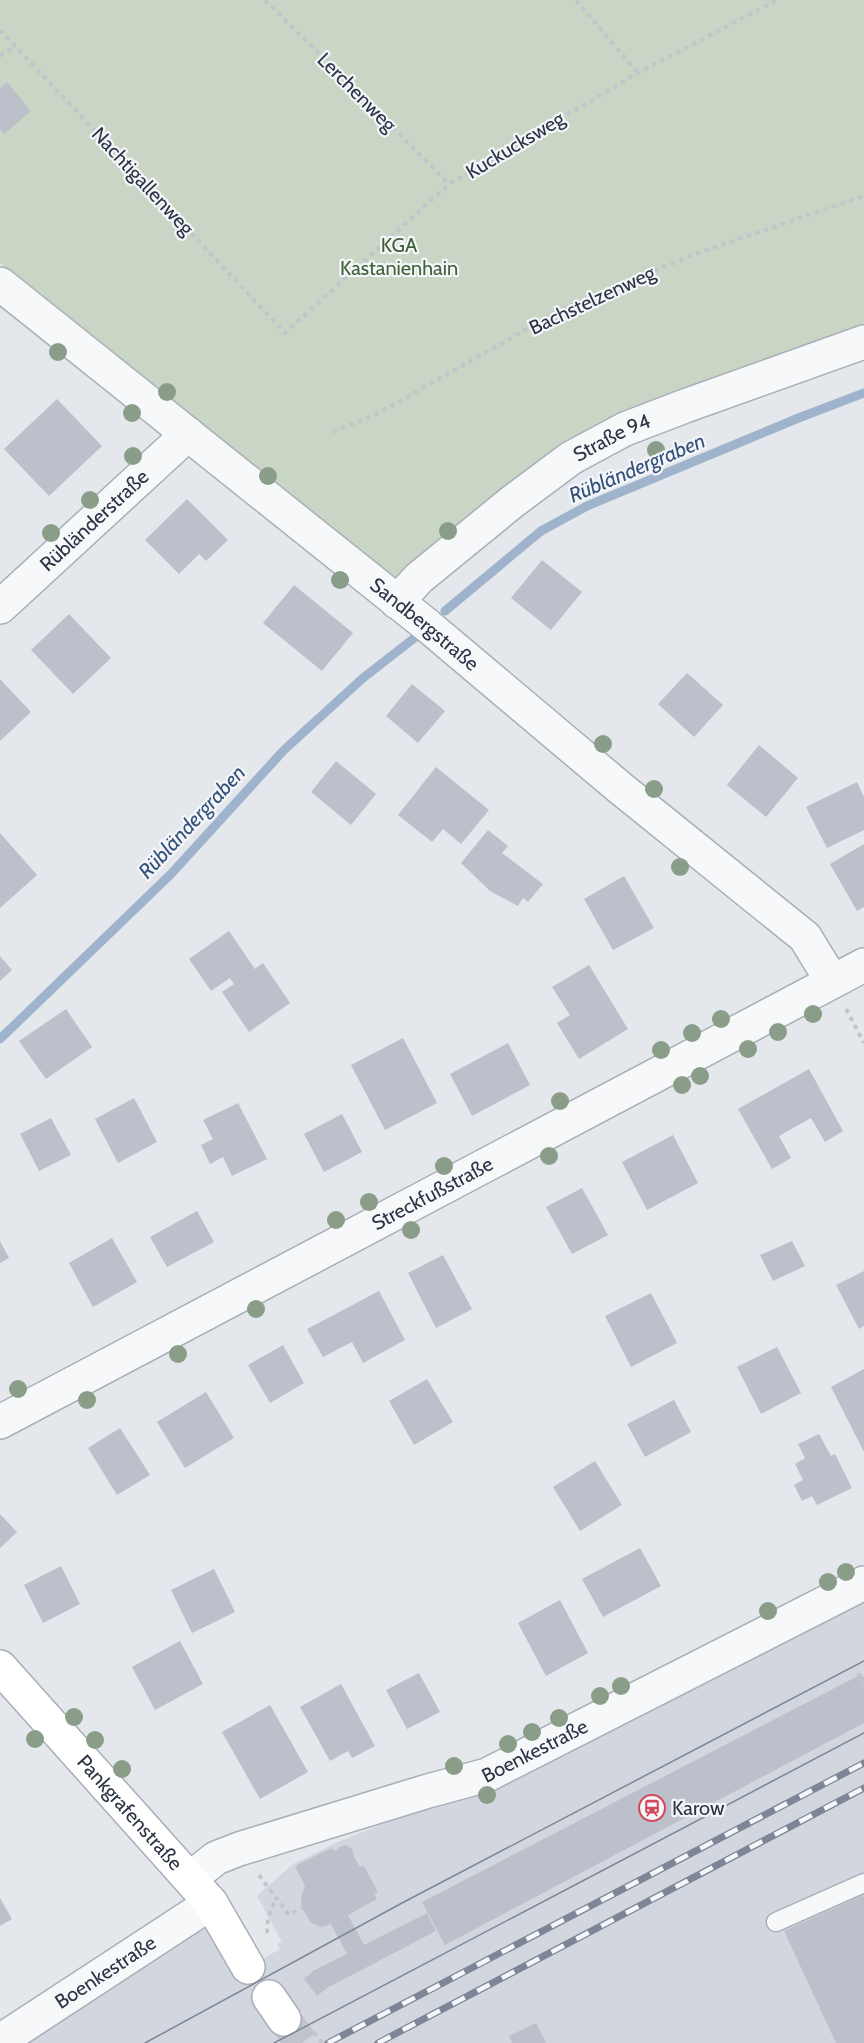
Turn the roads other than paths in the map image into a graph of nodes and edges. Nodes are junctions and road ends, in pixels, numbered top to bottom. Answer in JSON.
{"nodes":[{"id":1,"x":0,"y":284,"type":"edge"},
{"id":2,"x":864,"y":342,"type":"edge"},
{"id":3,"x":188,"y":434,"type":"junction"},
{"id":4,"x":397,"y":602,"type":"junction"},
{"id":5,"x":0,"y":607,"type":"edge"},
{"id":6,"x":864,"y":965,"type":"edge"},
{"id":7,"x":832,"y":981,"type":"junction"},
{"id":8,"x":0,"y":1422,"type":"edge"},
{"id":9,"x":864,"y":1583,"type":"edge"},
{"id":10,"x":0,"y":1667,"type":"edge"},
{"id":11,"x":190,"y":1878,"type":"junction"},
{"id":12,"x":864,"y":1883,"type":"edge"},
{"id":13,"x":211,"y":1903,"type":"junction"},
{"id":14,"x":776,"y":1922,"type":"dead end"},
{"id":15,"x":248,"y":1967,"type":"dead end"},
{"id":16,"x":0,"y":2041,"type":"edge"}],
"edges":[{"from":1,"to":3,"type":"street","name":"Sandbergstraße"},
{"from":2,"to":4,"type":"street","name":"Straße 94"},
{"from":3,"to":4,"type":"street","name":"Sandbergstraße"},
{"from":3,"to":5,"type":"street","name":"Rübländerstraße"},
{"from":4,"to":7,"type":"street","name":"Sandbergstraße"},
{"from":6,"to":7,"type":"street","name":"Streckfußstraße"},
{"from":7,"to":8,"type":"street","name":"Streckfußstraße"},
{"from":9,"to":11,"type":"street","name":"Boenkestraße"},
{"from":10,"to":11,"type":"main road","name":"Pankgrafenstraße"},
{"from":11,"to":13,"type":"main road","name":"Pankgrafenstraße"},
{"from":12,"to":14,"type":"lane"},
{"from":13,"to":15,"type":"main road","name":"Pankgrafenstraße"},
{"from":13,"to":16,"type":"street","name":"Boenkestraße"}]}
